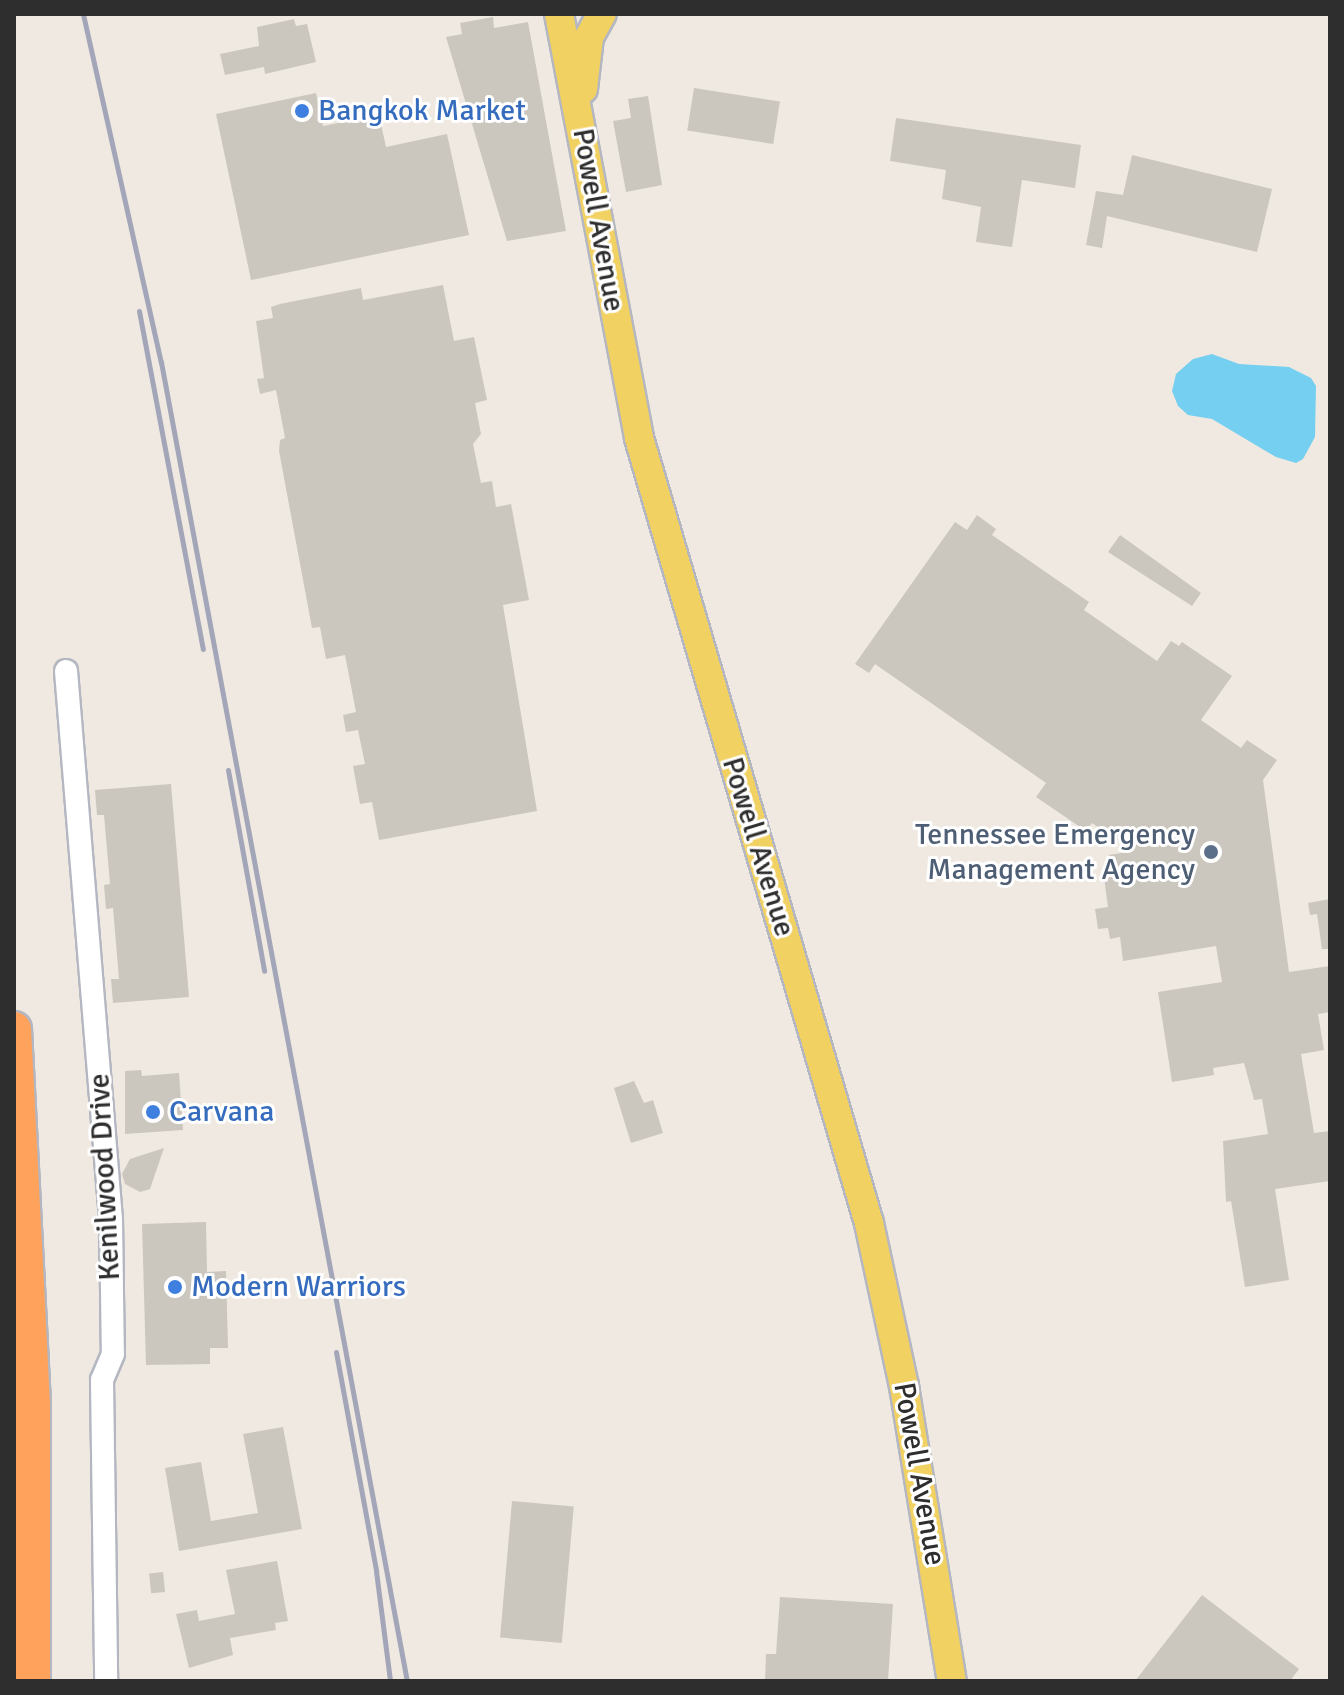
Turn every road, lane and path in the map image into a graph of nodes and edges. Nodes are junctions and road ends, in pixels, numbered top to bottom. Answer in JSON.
{"nodes":[{"id":1,"x":559,"y":14,"type":"edge"},
{"id":2,"x":602,"y":14,"type":"edge"},
{"id":3,"x":579,"y":118,"type":"junction"},
{"id":4,"x":66,"y":671,"type":"dead end"},
{"id":5,"x":14,"y":1029,"type":"edge"},
{"id":6,"x":33,"y":1681,"type":"edge"},
{"id":7,"x":106,"y":1681,"type":"edge"},
{"id":8,"x":952,"y":1681,"type":"edge"}],
"edges":[{"from":1,"to":3,"type":"main road","name":"Powell Avenue"},
{"from":2,"to":3,"type":"main road"},
{"from":3,"to":8,"type":"main road","name":"Powell Avenue"},
{"from":4,"to":7,"type":"street","name":"Kenilwood Drive"},
{"from":5,"to":6,"type":"highway"}]}
